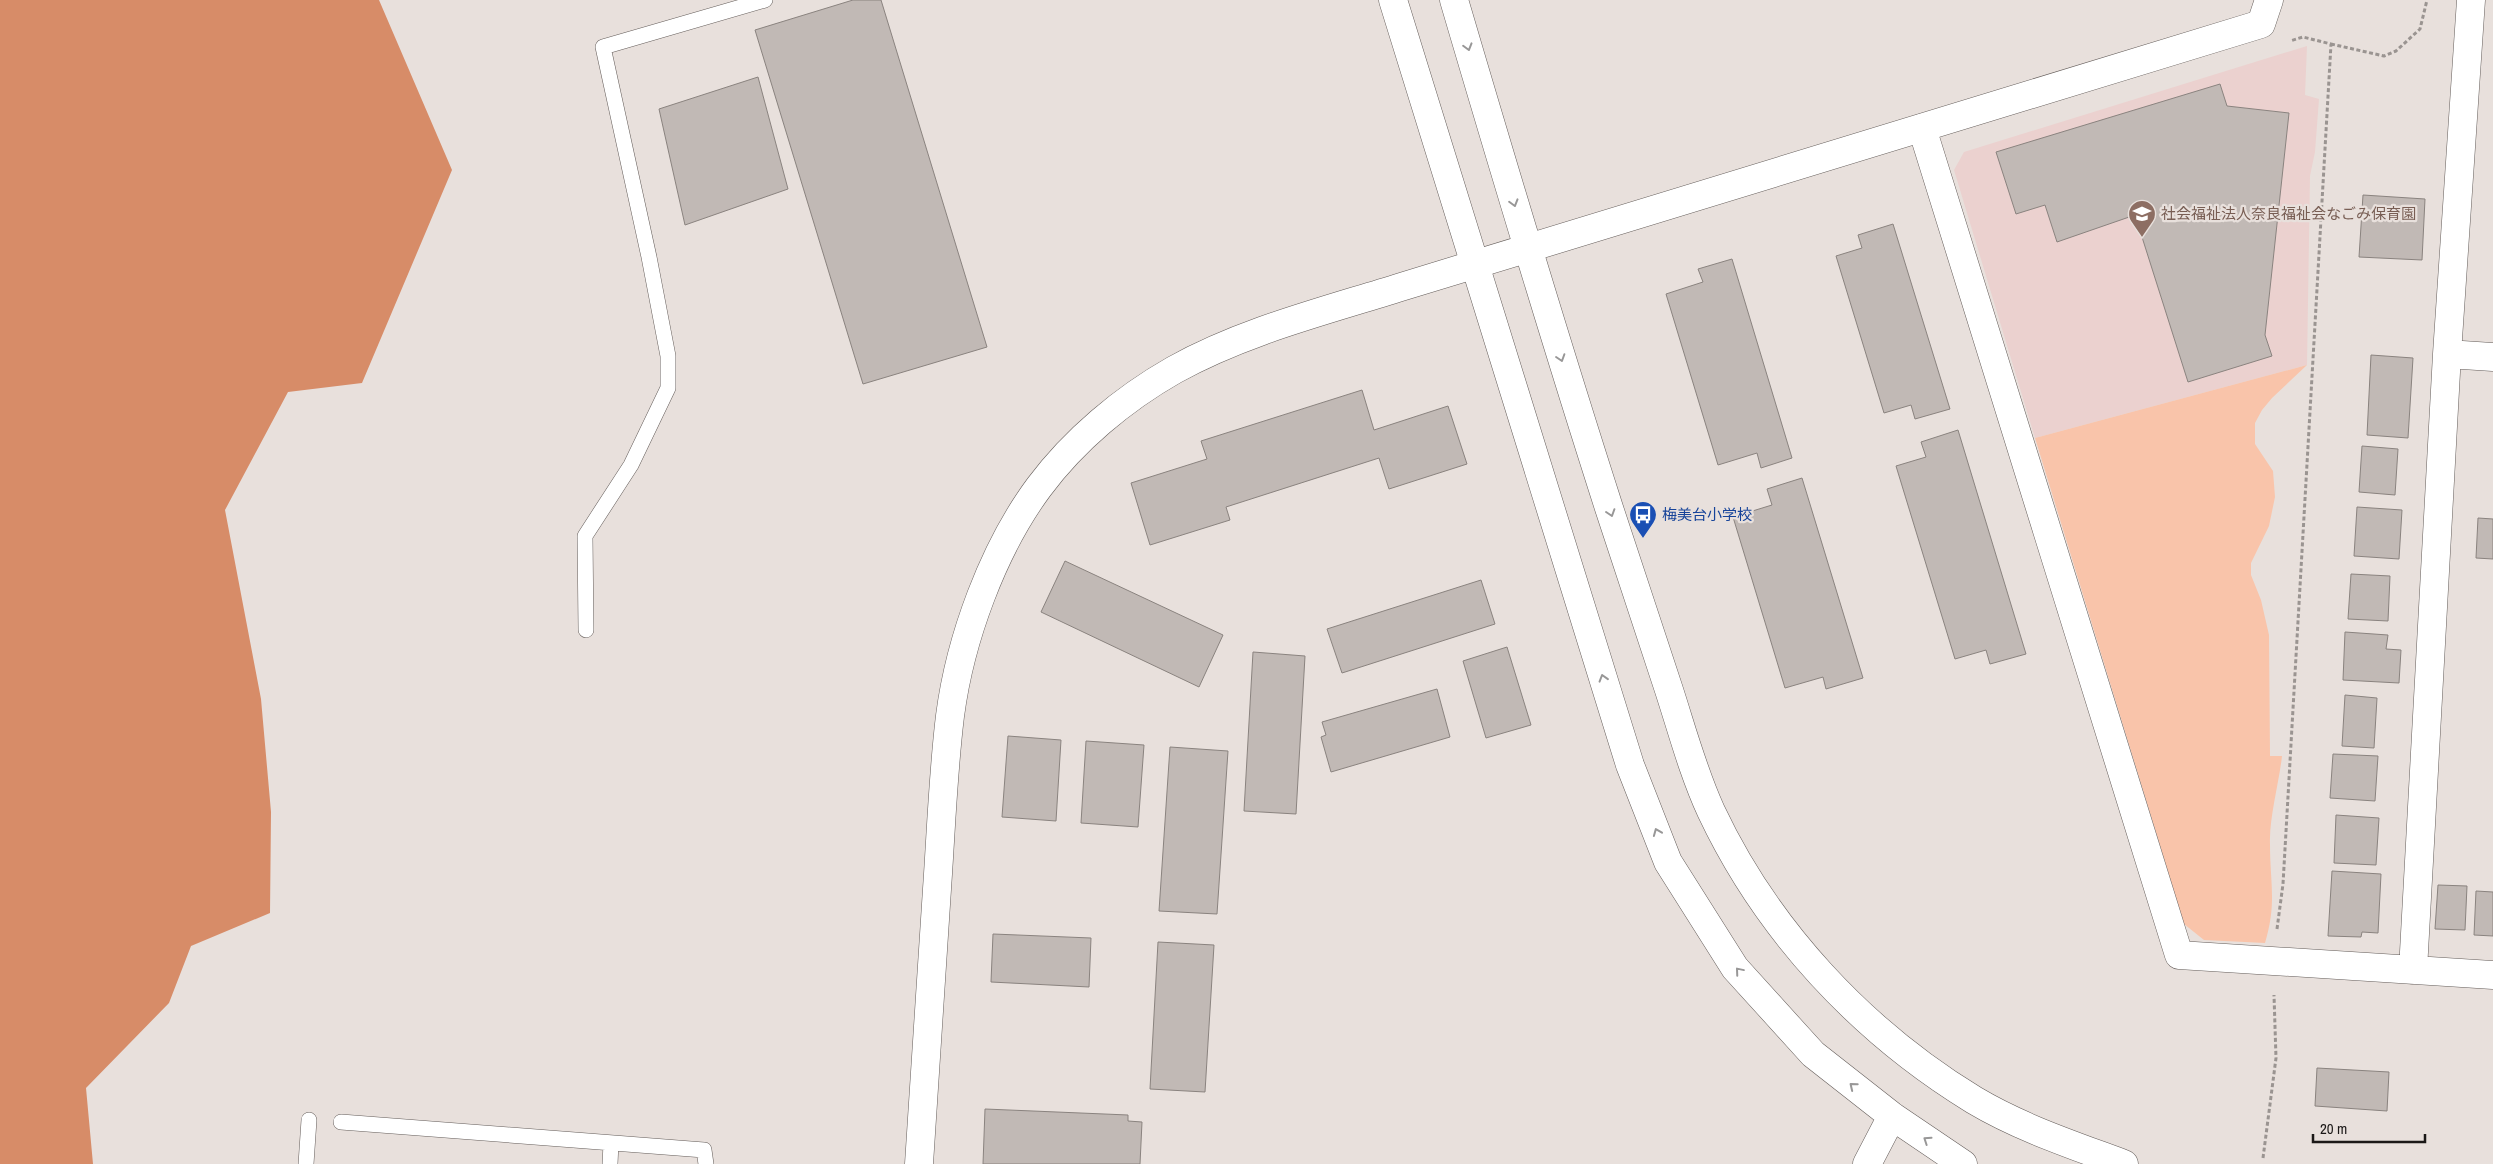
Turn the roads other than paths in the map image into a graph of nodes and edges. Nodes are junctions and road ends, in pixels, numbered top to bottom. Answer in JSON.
{"nodes":[{"id":1,"x":765,"y":0,"type":"edge"},
{"id":2,"x":1393,"y":0,"type":"edge"},
{"id":3,"x":1454,"y":0,"type":"edge"},
{"id":4,"x":2269,"y":0,"type":"edge"},
{"id":5,"x":2471,"y":0,"type":"edge"},
{"id":6,"x":1922,"y":128,"type":"junction"},
{"id":7,"x":1527,"y":250,"type":"junction"},
{"id":8,"x":1474,"y":266,"type":"junction"},
{"id":9,"x":2447,"y":354,"type":"junction"},
{"id":10,"x":2493,"y":357,"type":"edge"},
{"id":11,"x":586,"y":630,"type":"dead end"},
{"id":12,"x":2413,"y":970,"type":"junction"},
{"id":13,"x":2493,"y":975,"type":"edge"},
{"id":14,"x":1892,"y":1116,"type":"junction"},
{"id":15,"x":309,"y":1120,"type":"dead end"},
{"id":16,"x":342,"y":1122,"type":"dead end"},
{"id":17,"x":611,"y":1143,"type":"junction"},
{"id":18,"x":306,"y":1164,"type":"edge"},
{"id":19,"x":610,"y":1164,"type":"edge"},
{"id":20,"x":706,"y":1164,"type":"edge"},
{"id":21,"x":919,"y":1164,"type":"edge"},
{"id":22,"x":1867,"y":1164,"type":"edge"},
{"id":23,"x":1962,"y":1164,"type":"edge"},
{"id":24,"x":2124,"y":1164,"type":"edge"}],
"edges":[{"from":1,"to":11,"type":"lane"},
{"from":2,"to":8,"type":"street"},
{"from":3,"to":7,"type":"street","one_way":true},
{"from":4,"to":6,"type":"street"},
{"from":5,"to":9,"type":"street"},
{"from":6,"to":7,"type":"street"},
{"from":6,"to":12,"type":"street"},
{"from":7,"to":8,"type":"street"},
{"from":7,"to":24,"type":"street","one_way":true},
{"from":14,"to":8,"type":"street","one_way":true},
{"from":8,"to":21,"type":"street"},
{"from":9,"to":10,"type":"street"},
{"from":9,"to":12,"type":"street"},
{"from":12,"to":13,"type":"street"},
{"from":14,"to":22,"type":"street"},
{"from":23,"to":14,"type":"street","one_way":true},
{"from":15,"to":18,"type":"lane"},
{"from":16,"to":17,"type":"lane"},
{"from":17,"to":19,"type":"lane"},
{"from":17,"to":20,"type":"lane"}]}
